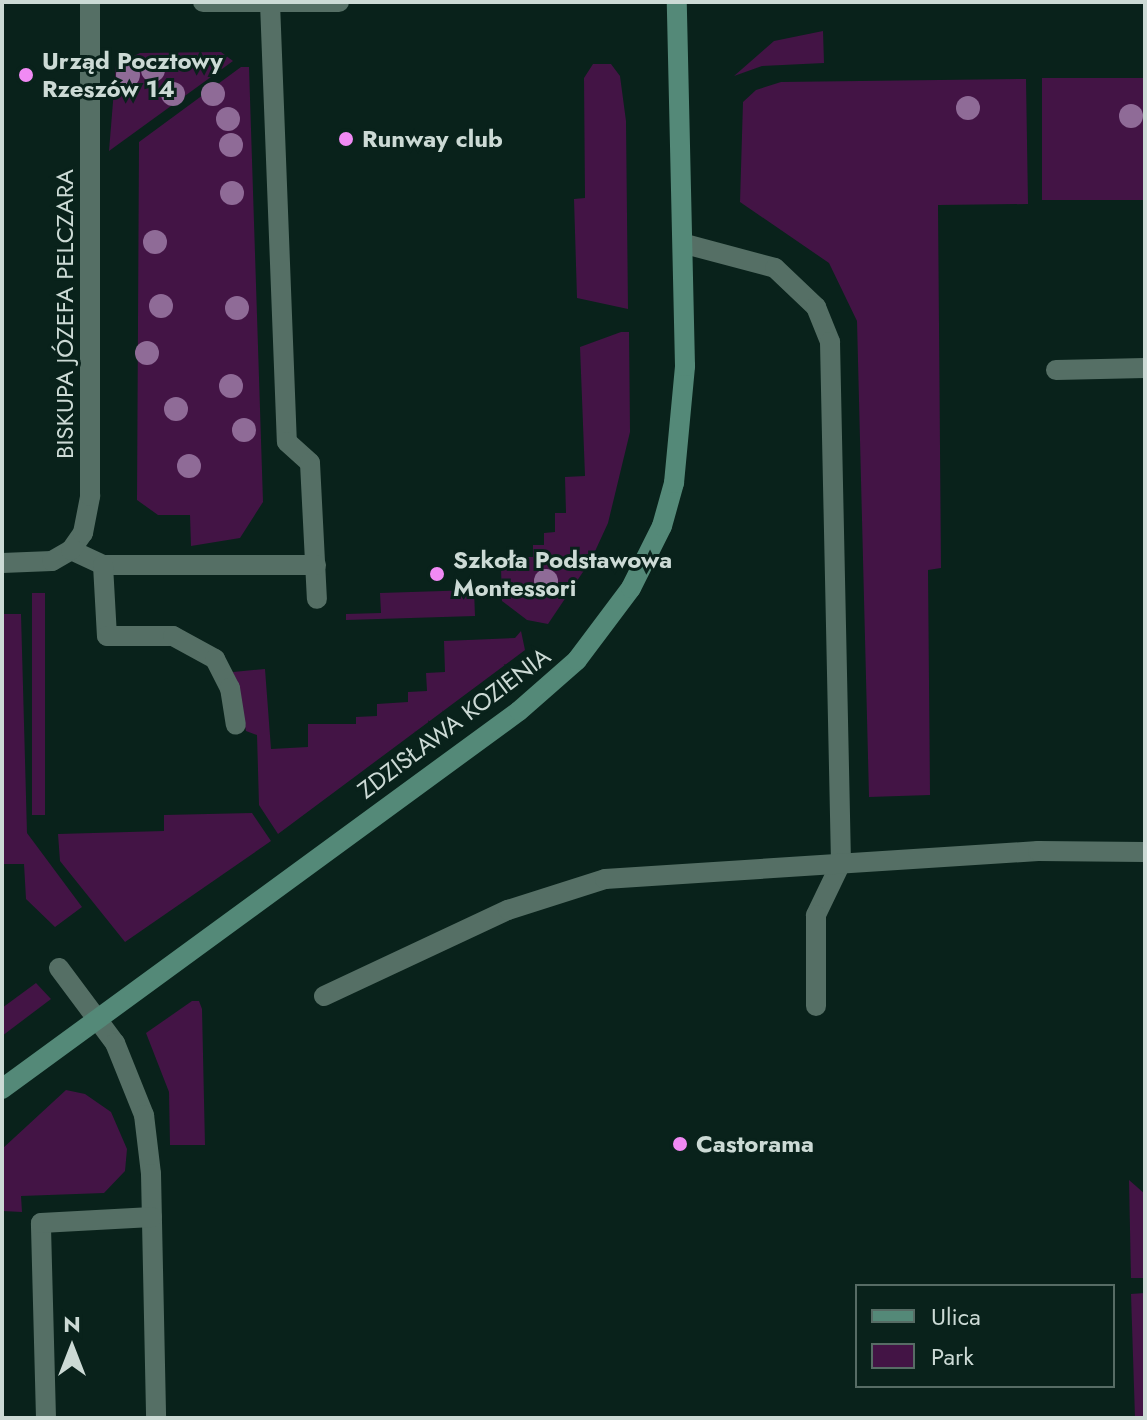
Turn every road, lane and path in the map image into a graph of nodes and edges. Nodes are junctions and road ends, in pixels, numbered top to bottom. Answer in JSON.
{"nodes":[{"id":1,"x":90,"y":2,"type":"edge"},
{"id":2,"x":203,"y":2,"type":"edge"},
{"id":3,"x":339,"y":2,"type":"edge"},
{"id":4,"x":677,"y":2,"type":"edge"},
{"id":5,"x":270,"y":3,"type":"edge"},
{"id":6,"x":685,"y":244,"type":"junction"},
{"id":7,"x":1145,"y":368,"type":"edge"},
{"id":8,"x":1056,"y":370,"type":"dead end"},
{"id":9,"x":71,"y":550,"type":"junction"},
{"id":10,"x":2,"y":563,"type":"edge"},
{"id":11,"x":103,"y":565,"type":"junction"},
{"id":12,"x":316,"y":565,"type":"junction"},
{"id":13,"x":317,"y":599,"type":"dead end"},
{"id":14,"x":236,"y":725,"type":"dead end"},
{"id":15,"x":1145,"y":852,"type":"edge"},
{"id":16,"x":841,"y":863,"type":"junction"},
{"id":17,"x":59,"y":968,"type":"dead end"},
{"id":18,"x":324,"y":996,"type":"dead end"},
{"id":19,"x":816,"y":1006,"type":"dead end"},
{"id":20,"x":96,"y":1017,"type":"junction"},
{"id":21,"x":2,"y":1089,"type":"edge"},
{"id":22,"x":152,"y":1217,"type":"junction"},
{"id":23,"x":46,"y":1418,"type":"edge"},
{"id":24,"x":156,"y":1418,"type":"edge"}],
"edges":[{"from":1,"to":9,"type":"street","name":"BISKUPA JÓZEFA PELCZARA"},
{"from":2,"to":5,"type":"street"},
{"from":3,"to":5,"type":"street"},
{"from":4,"to":6,"type":"street","name":"ZDZISŁAWA KOZIENIA"},
{"from":5,"to":12,"type":"street"},
{"from":6,"to":16,"type":"street"},
{"from":6,"to":20,"type":"street","name":"ZDZISŁAWA KOZIENIA"},
{"from":7,"to":8,"type":"street"},
{"from":9,"to":10,"type":"street"},
{"from":9,"to":11,"type":"street"},
{"from":11,"to":12,"type":"street"},
{"from":11,"to":14,"type":"street"},
{"from":12,"to":13,"type":"street"},
{"from":15,"to":16,"type":"street"},
{"from":16,"to":18,"type":"street"},
{"from":16,"to":19,"type":"street"},
{"from":17,"to":20,"type":"street"},
{"from":20,"to":21,"type":"street","name":"ZDZISŁAWA KOZIENIA"},
{"from":20,"to":22,"type":"street"},
{"from":22,"to":23,"type":"street"},
{"from":22,"to":24,"type":"street"}]}
